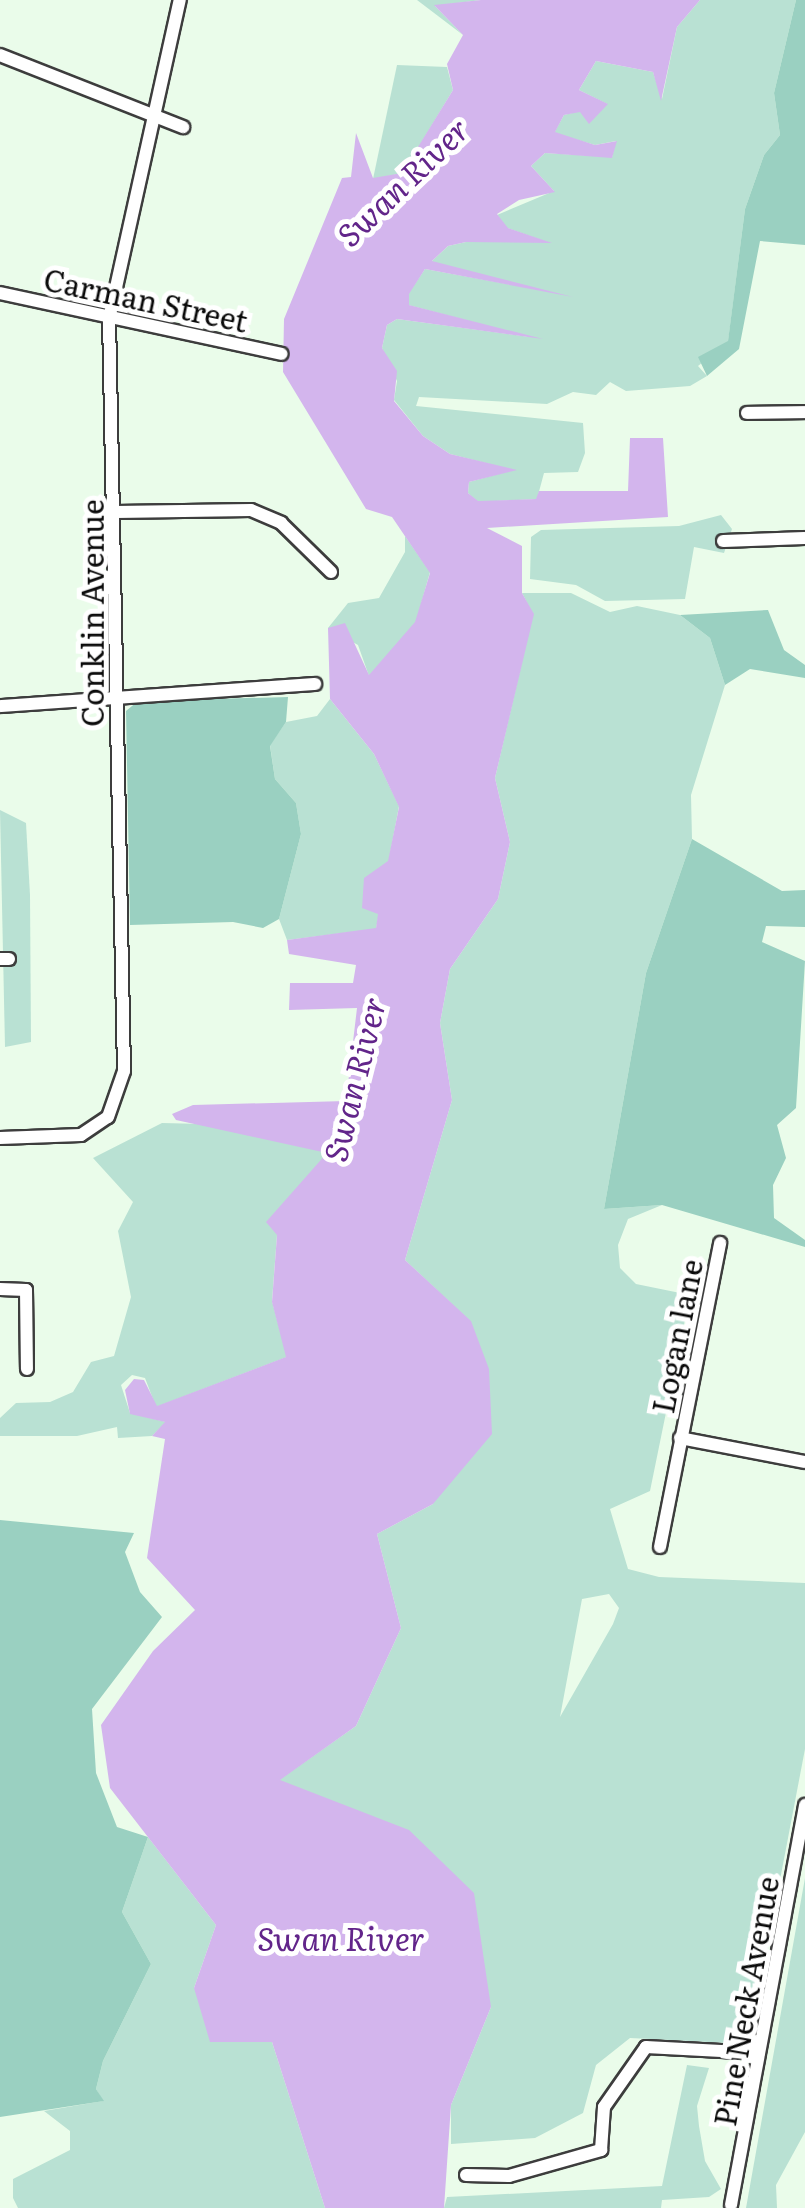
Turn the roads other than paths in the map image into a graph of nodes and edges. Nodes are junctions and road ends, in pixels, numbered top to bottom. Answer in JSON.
{"nodes":[{"id":1,"x":180,"y":0,"type":"edge"},
{"id":2,"x":0,"y":56,"type":"edge"},
{"id":3,"x":154,"y":112,"type":"junction"},
{"id":4,"x":184,"y":127,"type":"dead end"},
{"id":5,"x":0,"y":293,"type":"edge"},
{"id":6,"x":108,"y":320,"type":"junction"},
{"id":7,"x":281,"y":354,"type":"dead end"},
{"id":8,"x":805,"y":412,"type":"edge"},
{"id":9,"x":747,"y":413,"type":"dead end"},
{"id":10,"x":116,"y":512,"type":"junction"},
{"id":11,"x":805,"y":538,"type":"edge"},
{"id":12,"x":723,"y":541,"type":"dead end"},
{"id":13,"x":331,"y":572,"type":"dead end"},
{"id":14,"x":315,"y":684,"type":"dead end"},
{"id":15,"x":116,"y":696,"type":"junction"},
{"id":16,"x":0,"y":706,"type":"edge"},
{"id":17,"x":0,"y":1138,"type":"edge"},
{"id":18,"x":720,"y":1243,"type":"dead end"},
{"id":19,"x":0,"y":1290,"type":"edge"},
{"id":20,"x":27,"y":1369,"type":"dead end"},
{"id":21,"x":680,"y":1438,"type":"junction"},
{"id":22,"x":805,"y":1462,"type":"edge"},
{"id":23,"x":660,"y":1547,"type":"dead end"},
{"id":24,"x":805,"y":1805,"type":"edge"},
{"id":25,"x":758,"y":2053,"type":"junction"},
{"id":26,"x":466,"y":2175,"type":"dead end"},
{"id":27,"x":731,"y":2205,"type":"dead end"}],
"edges":[{"from":1,"to":3,"type":"street","name":"Conklin Avenue"},
{"from":2,"to":3,"type":"street"},
{"from":3,"to":4,"type":"street"},
{"from":3,"to":6,"type":"street","name":"Conklin Avenue"},
{"from":5,"to":6,"type":"street","name":"Carman Street"},
{"from":6,"to":7,"type":"street","name":"Carman Street"},
{"from":6,"to":10,"type":"street","name":"Conklin Avenue"},
{"from":8,"to":9,"type":"street"},
{"from":10,"to":13,"type":"street"},
{"from":10,"to":15,"type":"street","name":"Conklin Avenue"},
{"from":11,"to":12,"type":"street"},
{"from":14,"to":15,"type":"street"},
{"from":15,"to":16,"type":"street"},
{"from":15,"to":17,"type":"street","name":"Conklin Avenue"},
{"from":18,"to":21,"type":"street","name":"Logan lane"},
{"from":19,"to":20,"type":"street"},
{"from":21,"to":22,"type":"street"},
{"from":21,"to":23,"type":"street","name":"Logan lane"},
{"from":24,"to":25,"type":"street","name":"Pine Neck Avenue"},
{"from":25,"to":26,"type":"street"},
{"from":25,"to":27,"type":"street","name":"Pine Neck Avenue"}]}
